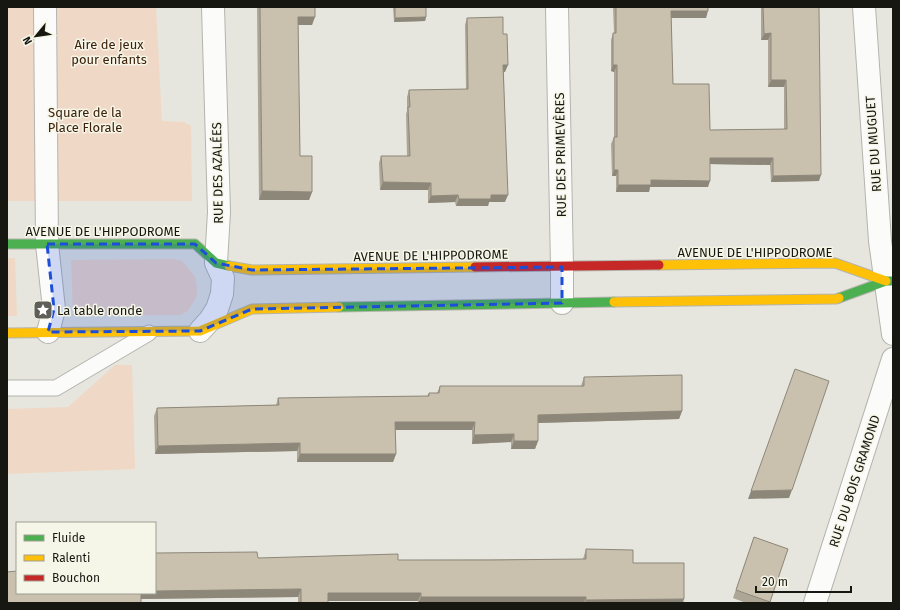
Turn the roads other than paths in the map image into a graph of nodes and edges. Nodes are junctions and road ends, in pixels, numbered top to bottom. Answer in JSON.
{"nodes":[{"id":1,"x":45,"y":7,"type":"edge"},
{"id":2,"x":213,"y":7,"type":"edge"},
{"id":3,"x":557,"y":7,"type":"edge"},
{"id":4,"x":864,"y":7,"type":"edge"},
{"id":5,"x":7,"y":244,"type":"edge"},
{"id":6,"x":47,"y":244,"type":"junction"},
{"id":7,"x":216,"y":263,"type":"junction"},
{"id":8,"x":562,"y":267,"type":"junction"},
{"id":9,"x":889,"y":281,"type":"edge"},
{"id":10,"x":562,"y":303,"type":"junction"},
{"id":11,"x":200,"y":330,"type":"junction"},
{"id":12,"x":152,"y":331,"type":"junction"},
{"id":13,"x":48,"y":332,"type":"junction"},
{"id":14,"x":7,"y":333,"type":"edge"},
{"id":15,"x":893,"y":334,"type":"edge"},
{"id":16,"x":893,"y":359,"type":"edge"},
{"id":17,"x":7,"y":388,"type":"edge"},
{"id":18,"x":815,"y":603,"type":"edge"}],
"edges":[{"from":1,"to":6,"type":"street"},
{"from":2,"to":7,"type":"street","name":"RUE DES AZALÉES"},
{"from":3,"to":8,"type":"street","name":"RUE DES PRIMEVÈRES"},
{"from":4,"to":9,"type":"street","name":"RUE DU MUGUET"},
{"from":5,"to":6,"type":"street","name":"AVENUE DE L'HIPPODROME"},
{"from":6,"to":7,"type":"street","name":"AVENUE DE L'HIPPODROME"},
{"from":6,"to":13,"type":"street"},
{"from":7,"to":8,"type":"street","name":"AVENUE DE L'HIPPODROME"},
{"from":7,"to":11,"type":"street","name":"RUE DES AZALÉES"},
{"from":8,"to":9,"type":"street","name":"AVENUE DE L'HIPPODROME"},
{"from":8,"to":10,"type":"street","name":"RUE DES PRIMEVÈRES"},
{"from":9,"to":10,"type":"street"},
{"from":9,"to":15,"type":"street"},
{"from":10,"to":11,"type":"street"},
{"from":11,"to":12,"type":"street"},
{"from":12,"to":13,"type":"street"},
{"from":12,"to":17,"type":"lane"},
{"from":13,"to":14,"type":"street"},
{"from":16,"to":18,"type":"street","name":"RUE DU BOIS GRAMOND"}]}
